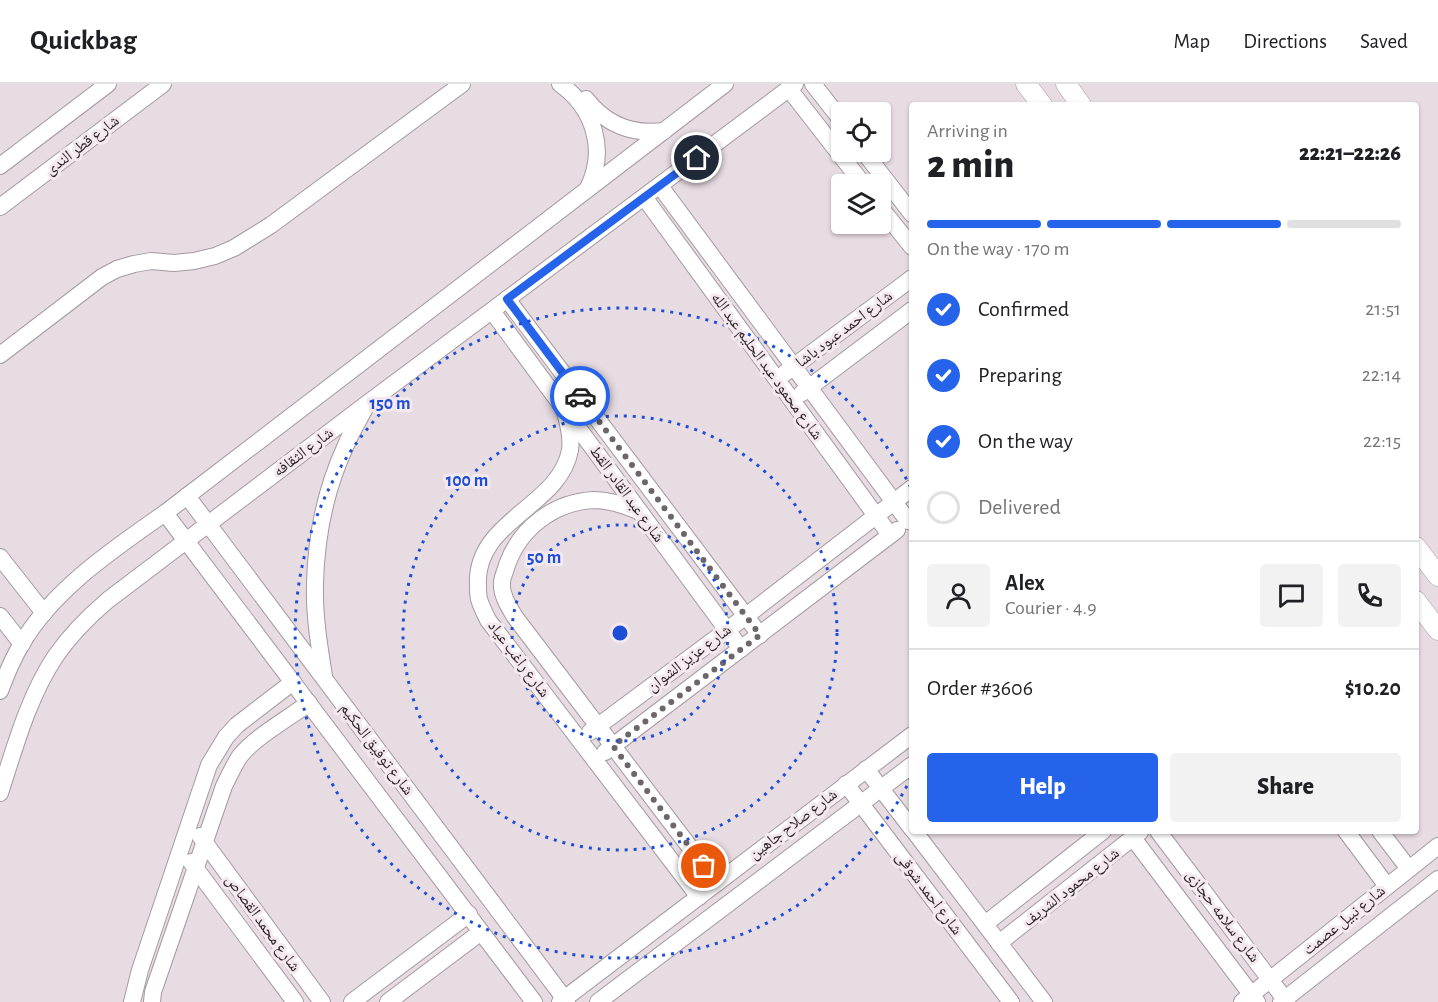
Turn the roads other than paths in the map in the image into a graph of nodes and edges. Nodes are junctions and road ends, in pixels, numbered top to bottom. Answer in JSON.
{"nodes":[{"id":1,"x":108,"y":84,"type":"edge"},
{"id":2,"x":163,"y":84,"type":"edge"},
{"id":3,"x":462,"y":84,"type":"edge"},
{"id":4,"x":560,"y":84,"type":"edge"},
{"id":5,"x":577,"y":84,"type":"edge"},
{"id":6,"x":725,"y":84,"type":"edge"},
{"id":7,"x":813,"y":84,"type":"edge"},
{"id":8,"x":1026,"y":84,"type":"edge"},
{"id":9,"x":1065,"y":84,"type":"edge"},
{"id":10,"x":792,"y":86,"type":"edge"},
{"id":11,"x":1040,"y":102,"type":"edge"},
{"id":12,"x":1079,"y":102,"type":"edge"},
{"id":13,"x":831,"y":107,"type":"edge"},
{"id":14,"x":664,"y":131,"type":"junction"},
{"id":15,"x":872,"y":162,"type":"edge"},
{"id":16,"x":0,"y":166,"type":"edge"},
{"id":17,"x":856,"y":174,"type":"edge"},
{"id":18,"x":660,"y":186,"type":"junction"},
{"id":19,"x":588,"y":188,"type":"junction"},
{"id":20,"x":644,"y":197,"type":"junction"},
{"id":21,"x":0,"y":207,"type":"edge"},
{"id":22,"x":909,"y":210,"type":"edge"},
{"id":23,"x":891,"y":221,"type":"edge"},
{"id":24,"x":909,"y":244,"type":"edge"},
{"id":25,"x":909,"y":280,"type":"edge"},
{"id":26,"x":507,"y":299,"type":"junction"},
{"id":27,"x":492,"y":310,"type":"junction"},
{"id":28,"x":909,"y":312,"type":"edge"},
{"id":29,"x":0,"y":355,"type":"edge"},
{"id":30,"x":794,"y":366,"type":"junction"},
{"id":31,"x":776,"y":380,"type":"junction"},
{"id":32,"x":809,"y":388,"type":"junction"},
{"id":33,"x":792,"y":401,"type":"junction"},
{"id":34,"x":368,"y":403,"type":"junction"},
{"id":35,"x":564,"y":409,"type":"junction"},
{"id":36,"x":909,"y":491,"type":"edge"},
{"id":37,"x":187,"y":496,"type":"junction"},
{"id":38,"x":895,"y":503,"type":"junction"},
{"id":39,"x":638,"y":511,"type":"junction"},
{"id":40,"x":165,"y":513,"type":"junction"},
{"id":41,"x":876,"y":517,"type":"junction"},
{"id":42,"x":909,"y":519,"type":"edge"},
{"id":43,"x":909,"y":521,"type":"edge"},
{"id":44,"x":208,"y":524,"type":"junction"},
{"id":45,"x":890,"y":535,"type":"junction"},
{"id":46,"x":186,"y":541,"type":"junction"},
{"id":47,"x":1419,"y":551,"type":"edge"},
{"id":48,"x":0,"y":556,"type":"edge"},
{"id":49,"x":1438,"y":576,"type":"edge"},
{"id":50,"x":1419,"y":605,"type":"edge"},
{"id":51,"x":44,"y":613,"type":"junction"},
{"id":52,"x":0,"y":616,"type":"edge"},
{"id":53,"x":746,"y":616,"type":"junction"},
{"id":54,"x":1419,"y":616,"type":"edge"},
{"id":55,"x":1436,"y":628,"type":"edge"},
{"id":56,"x":727,"y":630,"type":"junction"},
{"id":57,"x":760,"y":635,"type":"junction"},
{"id":58,"x":22,"y":644,"type":"junction"},
{"id":59,"x":741,"y":649,"type":"junction"},
{"id":60,"x":324,"y":679,"type":"junction"},
{"id":61,"x":293,"y":682,"type":"junction"},
{"id":62,"x":0,"y":691,"type":"edge"},
{"id":63,"x":309,"y":703,"type":"junction"},
{"id":64,"x":598,"y":726,"type":"junction"},
{"id":65,"x":909,"y":737,"type":"edge"},
{"id":66,"x":579,"y":740,"type":"junction"},
{"id":67,"x":613,"y":746,"type":"junction"},
{"id":68,"x":594,"y":760,"type":"junction"},
{"id":69,"x":909,"y":767,"type":"edge"},
{"id":70,"x":866,"y":769,"type":"junction"},
{"id":71,"x":846,"y":784,"type":"junction"},
{"id":72,"x":881,"y":788,"type":"junction"},
{"id":73,"x":0,"y":793,"type":"edge"},
{"id":74,"x":861,"y":804,"type":"junction"},
{"id":75,"x":190,"y":823,"type":"junction"},
{"id":76,"x":909,"y":825,"type":"edge"},
{"id":77,"x":916,"y":834,"type":"edge"},
{"id":78,"x":1099,"y":834,"type":"edge"},
{"id":79,"x":1138,"y":834,"type":"edge"},
{"id":80,"x":1160,"y":834,"type":"edge"},
{"id":81,"x":1348,"y":834,"type":"edge"},
{"id":82,"x":1382,"y":834,"type":"edge"},
{"id":83,"x":205,"y":843,"type":"junction"},
{"id":84,"x":1438,"y":846,"type":"edge"},
{"id":85,"x":181,"y":849,"type":"junction"},
{"id":86,"x":196,"y":869,"type":"junction"},
{"id":87,"x":1409,"y":869,"type":"junction"},
{"id":88,"x":1438,"y":879,"type":"edge"},
{"id":89,"x":717,"y":883,"type":"junction"},
{"id":90,"x":1387,"y":886,"type":"junction"},
{"id":91,"x":699,"y":897,"type":"junction"},
{"id":92,"x":469,"y":914,"type":"junction"},
{"id":93,"x":985,"y":924,"type":"junction"},
{"id":94,"x":481,"y":932,"type":"junction"},
{"id":95,"x":999,"y":944,"type":"junction"},
{"id":96,"x":1270,"y":979,"type":"junction"},
{"id":97,"x":1250,"y":1000,"type":"edge"},
{"id":98,"x":564,"y":1001,"type":"edge"},
{"id":99,"x":1285,"y":1001,"type":"edge"},
{"id":100,"x":132,"y":1002,"type":"edge"},
{"id":101,"x":152,"y":1002,"type":"edge"},
{"id":102,"x":295,"y":1002,"type":"edge"},
{"id":103,"x":322,"y":1002,"type":"edge"},
{"id":104,"x":352,"y":1002,"type":"edge"},
{"id":105,"x":388,"y":1002,"type":"edge"},
{"id":106,"x":534,"y":1002,"type":"edge"},
{"id":107,"x":598,"y":1002,"type":"edge"},
{"id":108,"x":1011,"y":1002,"type":"edge"},
{"id":109,"x":1044,"y":1002,"type":"edge"}],
"edges":[{"from":1,"to":16,"type":"street","name":"شارع قطر الندى"},
{"from":2,"to":21,"type":"street","name":"شارع قطر الندى"},
{"from":3,"to":29,"type":"street"},
{"from":4,"to":19,"type":"street"},
{"from":5,"to":14,"type":"street"},
{"from":6,"to":14,"type":"street"},
{"from":7,"to":13,"type":"street"},
{"from":8,"to":11,"type":"street"},
{"from":9,"to":12,"type":"street"},
{"from":10,"to":17,"type":"street"},
{"from":10,"to":18,"type":"street","name":"شارع الثقافه"},
{"from":14,"to":19,"type":"street"},
{"from":15,"to":22,"type":"street"},
{"from":18,"to":20,"type":"street","name":"شارع الثقافه"},
{"from":18,"to":30,"type":"street","name":"شارع محمود عبد الحليم عبد الله"},
{"from":19,"to":37,"type":"street"},
{"from":20,"to":26,"type":"street","name":"شارع الثقافه"},
{"from":20,"to":31,"type":"street","name":"شارع محمود عبد الحليم عبد الله"},
{"from":23,"to":24,"type":"street"},
{"from":25,"to":30,"type":"street","name":"شارع احمد عبود باشا"},
{"from":26,"to":27,"type":"street","name":"شارع الثقافه"},
{"from":26,"to":53,"type":"street","name":"شارع عبد القادر القط"},
{"from":27,"to":34,"type":"street","name":"شارع الثقافه"},
{"from":27,"to":35,"type":"street","name":"شارع عبد القادر القط"},
{"from":28,"to":32,"type":"street","name":"شارع احمد عبود باشا"},
{"from":30,"to":31,"type":"street","name":"شارع احمد عبود باشا"},
{"from":30,"to":32,"type":"street","name":"شارع محمود عبد الحليم عبد الله"},
{"from":31,"to":33,"type":"street","name":"شارع محمود عبد الحليم عبد الله"},
{"from":32,"to":33,"type":"street","name":"شارع احمد عبود باشا"},
{"from":32,"to":38,"type":"street","name":"شارع محمود عبد الحليم عبد الله"},
{"from":33,"to":41,"type":"street","name":"شارع محمود عبد الحليم عبد الله"},
{"from":34,"to":44,"type":"street","name":"شارع الثقافه"},
{"from":34,"to":60,"type":"street"},
{"from":35,"to":39,"type":"street","name":"شارع عبد القادر القط"},
{"from":35,"to":66,"type":"street","name":"شارع راغب عياد"},
{"from":36,"to":38,"type":"street","name":"شارع عزيز الشوان"},
{"from":37,"to":40,"type":"street"},
{"from":37,"to":44,"type":"street","name":"شارع توفيق الحكيم"},
{"from":38,"to":41,"type":"street","name":"شارع عزيز الشوان"},
{"from":38,"to":42,"type":"street","name":"شارع محمود عبد الحليم عبد الله"},
{"from":39,"to":56,"type":"street","name":"شارع عبد القادر القط"},
{"from":39,"to":64,"type":"street","name":"شارع راغب عياد"},
{"from":40,"to":46,"type":"street","name":"شارع توفيق الحكيم"},
{"from":40,"to":51,"type":"street"},
{"from":41,"to":45,"type":"street","name":"شارع محمود عبد الحليم عبد الله"},
{"from":41,"to":53,"type":"street","name":"شارع عزيز الشوان"},
{"from":43,"to":45,"type":"street","name":"شارع عزيز الشوان"},
{"from":44,"to":46,"type":"street","name":"شارع الثقافه"},
{"from":44,"to":60,"type":"street","name":"شارع توفيق الحكيم"},
{"from":45,"to":57,"type":"street","name":"شارع عزيز الشوان"},
{"from":46,"to":61,"type":"street","name":"شارع توفيق الحكيم"},
{"from":46,"to":73,"type":"street","name":"شارع الثقافه"},
{"from":47,"to":49,"type":"street"},
{"from":48,"to":51,"type":"street"},
{"from":50,"to":55,"type":"street"},
{"from":51,"to":58,"type":"street"},
{"from":52,"to":58,"type":"street"},
{"from":53,"to":56,"type":"street","name":"شارع عزيز الشوان"},
{"from":53,"to":57,"type":"street","name":"شارع عبد القادر القط"},
{"from":54,"to":55,"type":"street"},
{"from":56,"to":59,"type":"street","name":"شارع عبد القادر القط"},
{"from":56,"to":64,"type":"street","name":"شارع عزيز الشوان"},
{"from":57,"to":59,"type":"street","name":"شارع عزيز الشوان"},
{"from":58,"to":62,"type":"street"},
{"from":59,"to":67,"type":"street","name":"شارع عزيز الشوان"},
{"from":60,"to":98,"type":"street","name":"شارع توفيق الحكيم"},
{"from":61,"to":63,"type":"street","name":"شارع توفيق الحكيم"},
{"from":61,"to":75,"type":"street"},
{"from":63,"to":83,"type":"street"},
{"from":63,"to":92,"type":"street","name":"شارع توفيق الحكيم"},
{"from":64,"to":66,"type":"street","name":"شارع عزيز الشوان"},
{"from":64,"to":67,"type":"street","name":"شارع راغب عياد"},
{"from":65,"to":70,"type":"street","name":"شارع صلاح جاهين"},
{"from":66,"to":68,"type":"street","name":"شارع راغب عياد"},
{"from":67,"to":68,"type":"street","name":"شارع عزيز الشوان"},
{"from":67,"to":89,"type":"street","name":"شارع راغب عياد"},
{"from":68,"to":91,"type":"street","name":"شارع راغب عياد"},
{"from":69,"to":72,"type":"street","name":"شارع صلاح جاهين"},
{"from":70,"to":71,"type":"street","name":"شارع صلاح جاهين"},
{"from":70,"to":72,"type":"street","name":"شارع احمد شوقى"},
{"from":71,"to":74,"type":"street","name":"شارع احمد شوقى"},
{"from":71,"to":89,"type":"street","name":"شارع صلاح جاهين"},
{"from":72,"to":74,"type":"street","name":"شارع صلاح جاهين"},
{"from":72,"to":76,"type":"street","name":"شارع احمد شوقى"},
{"from":74,"to":107,"type":"street","name":"شارع صلاح جاهين"},
{"from":74,"to":108,"type":"street","name":"شارع احمد شوقى"},
{"from":75,"to":83,"type":"street","name":"شارع محمد القصاص"},
{"from":75,"to":85,"type":"street"},
{"from":77,"to":93,"type":"street","name":"شارع احمد شوقى"},
{"from":78,"to":93,"type":"street","name":"شارع محمود الشريف"},
{"from":79,"to":95,"type":"street","name":"شارع محمود الشريف"},
{"from":79,"to":97,"type":"street","name":"شارع سلامه حجازى"},
{"from":80,"to":96,"type":"street","name":"شارع سلامه حجازى"},
{"from":81,"to":90,"type":"street"},
{"from":82,"to":87,"type":"street"},
{"from":83,"to":86,"type":"street"},
{"from":83,"to":103,"type":"street","name":"شارع محمد القصاص"},
{"from":84,"to":87,"type":"street","name":"شارع نبيل عصمت"},
{"from":85,"to":86,"type":"street","name":"شارع محمد القصاص"},
{"from":85,"to":100,"type":"street"},
{"from":86,"to":101,"type":"street"},
{"from":86,"to":102,"type":"street","name":"شارع محمد القصاص"},
{"from":87,"to":90,"type":"street","name":"شارع نبيل عصمت"},
{"from":88,"to":99,"type":"street","name":"شارع نبيل عصمت"},
{"from":89,"to":91,"type":"street","name":"شارع صلاح جاهين"},
{"from":90,"to":96,"type":"street","name":"شارع نبيل عصمت"},
{"from":91,"to":98,"type":"street","name":"شارع صلاح جاهين"},
{"from":92,"to":94,"type":"street","name":"شارع توفيق الحكيم"},
{"from":92,"to":104,"type":"street"},
{"from":93,"to":95,"type":"street","name":"شارع احمد شوقى"},
{"from":94,"to":105,"type":"street"},
{"from":94,"to":106,"type":"street","name":"شارع توفيق الحكيم"},
{"from":95,"to":109,"type":"street","name":"شارع احمد شوقى"},
{"from":96,"to":97,"type":"street","name":"شارع نبيل عصمت"},
{"from":96,"to":99,"type":"street","name":"شارع سلامه حجازى"}]}
